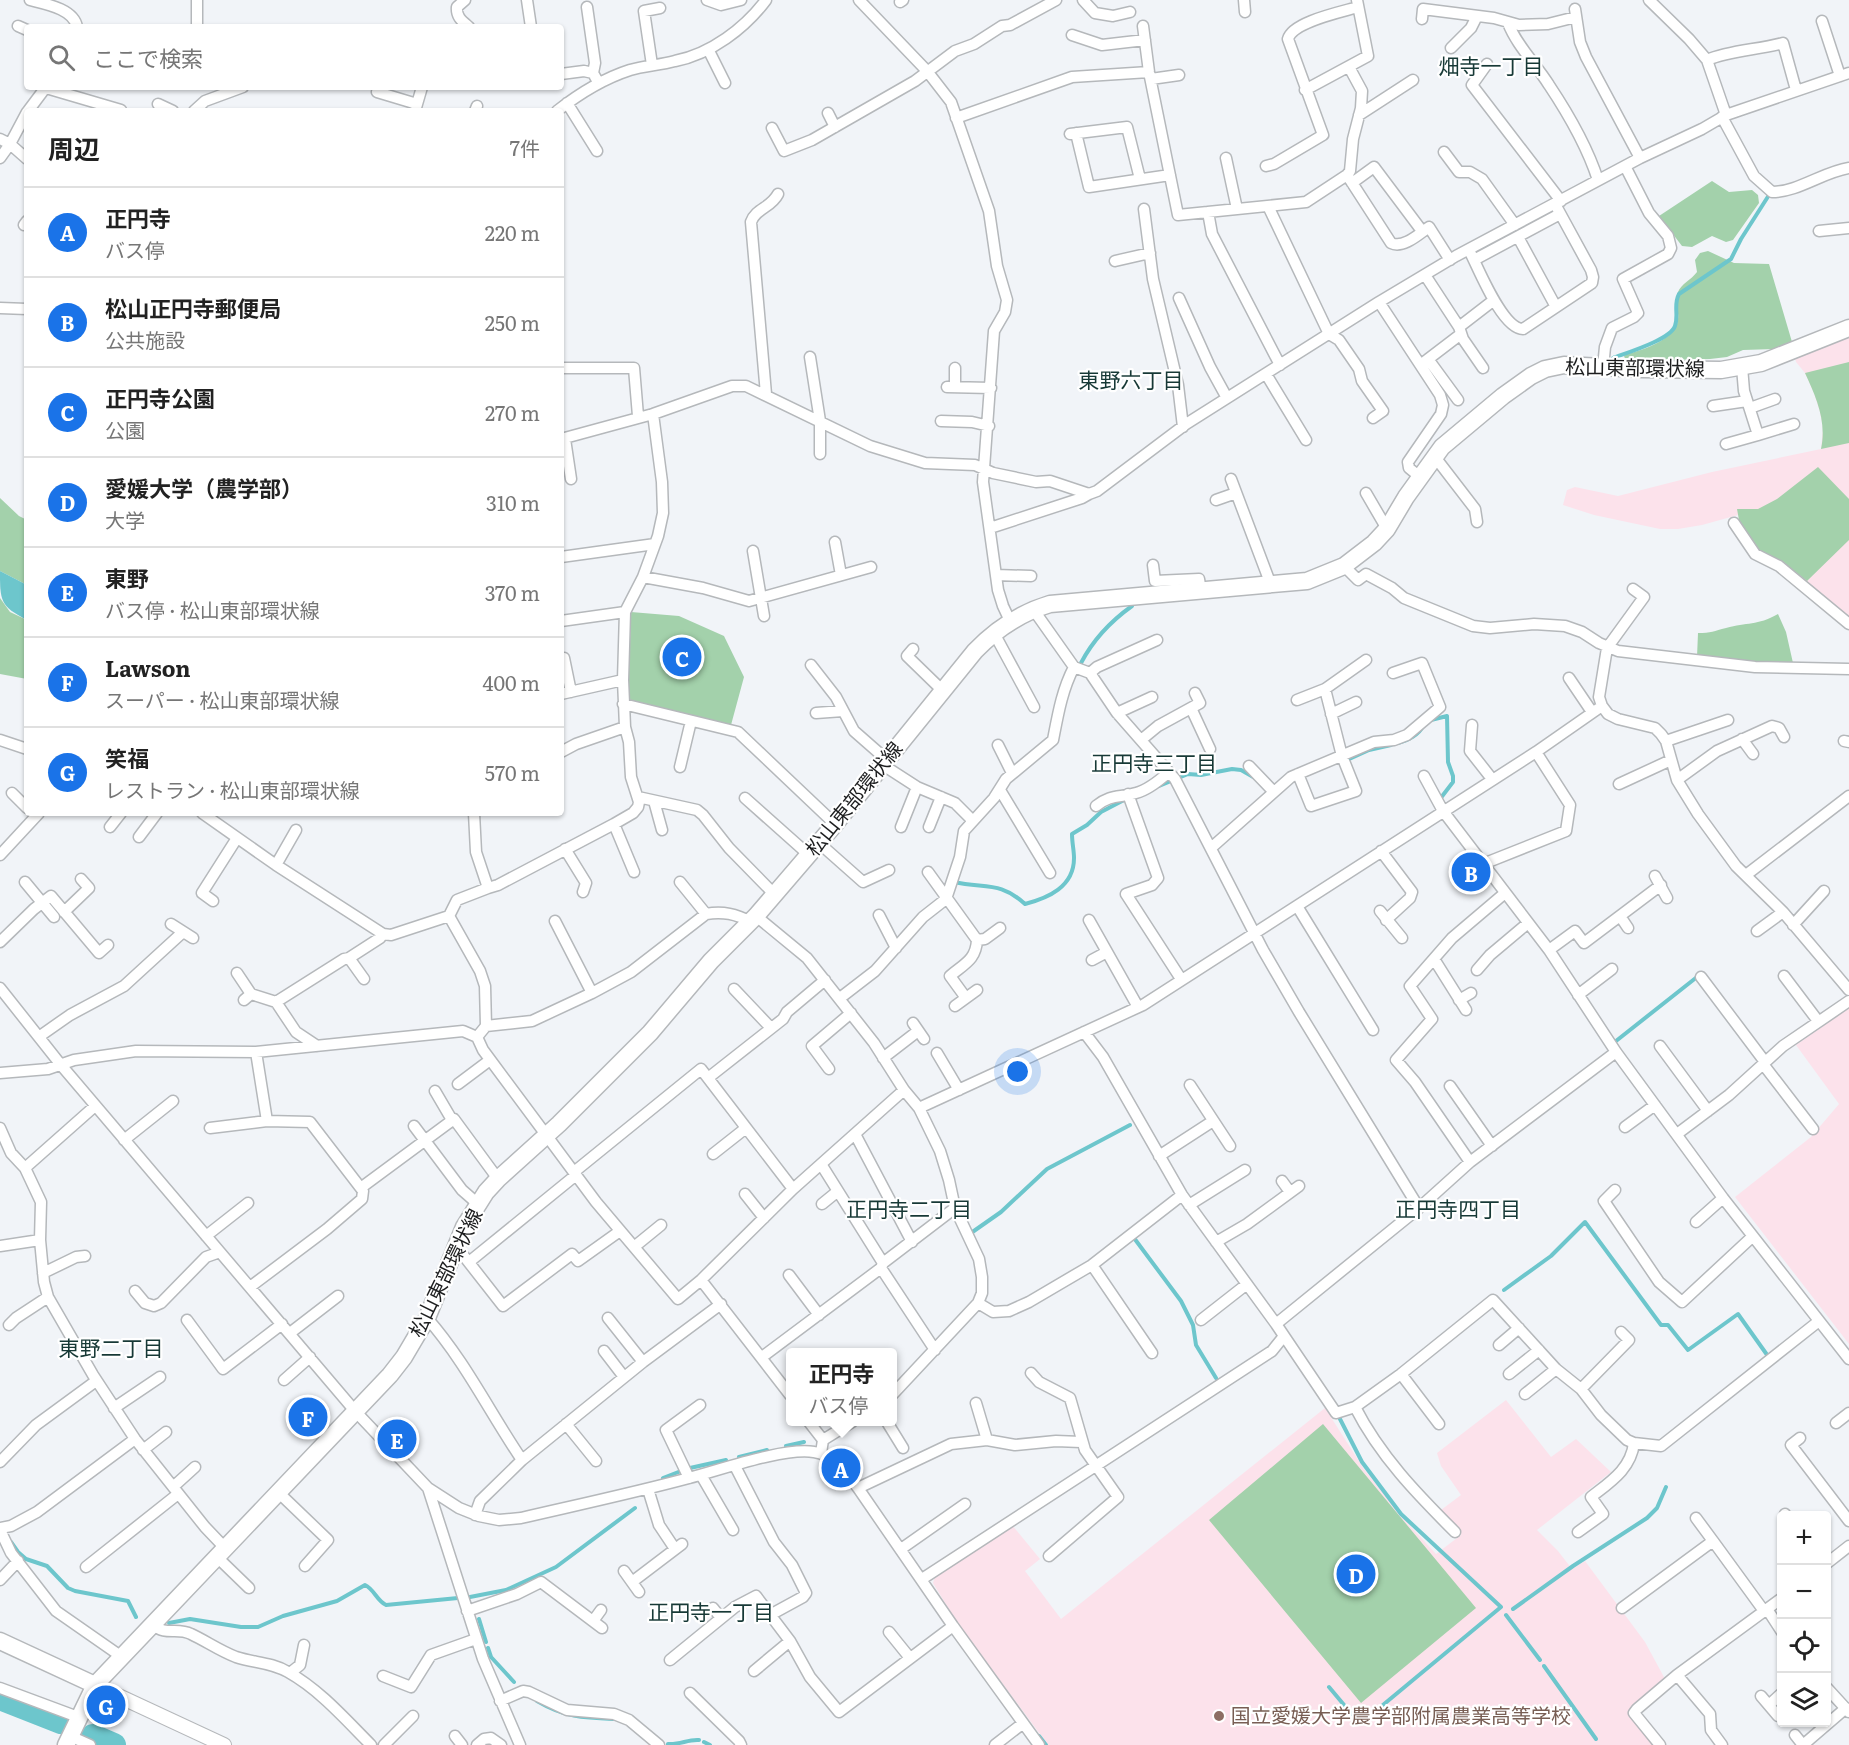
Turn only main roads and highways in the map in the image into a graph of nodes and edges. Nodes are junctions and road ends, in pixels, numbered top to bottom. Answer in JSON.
{"nodes":[{"id":1,"x":1849,"y":328,"type":"edge"},
{"id":2,"x":0,"y":1641,"type":"edge"},
{"id":3,"x":94,"y":1685,"type":"junction"},
{"id":4,"x":68,"y":1740,"type":"edge"}],
"edges":[{"from":1,"to":3,"type":"main road","name":"松山東部環状線"},
{"from":2,"to":3,"type":"main road"},
{"from":3,"to":4,"type":"main road","name":"松山東部環状線"}]}
